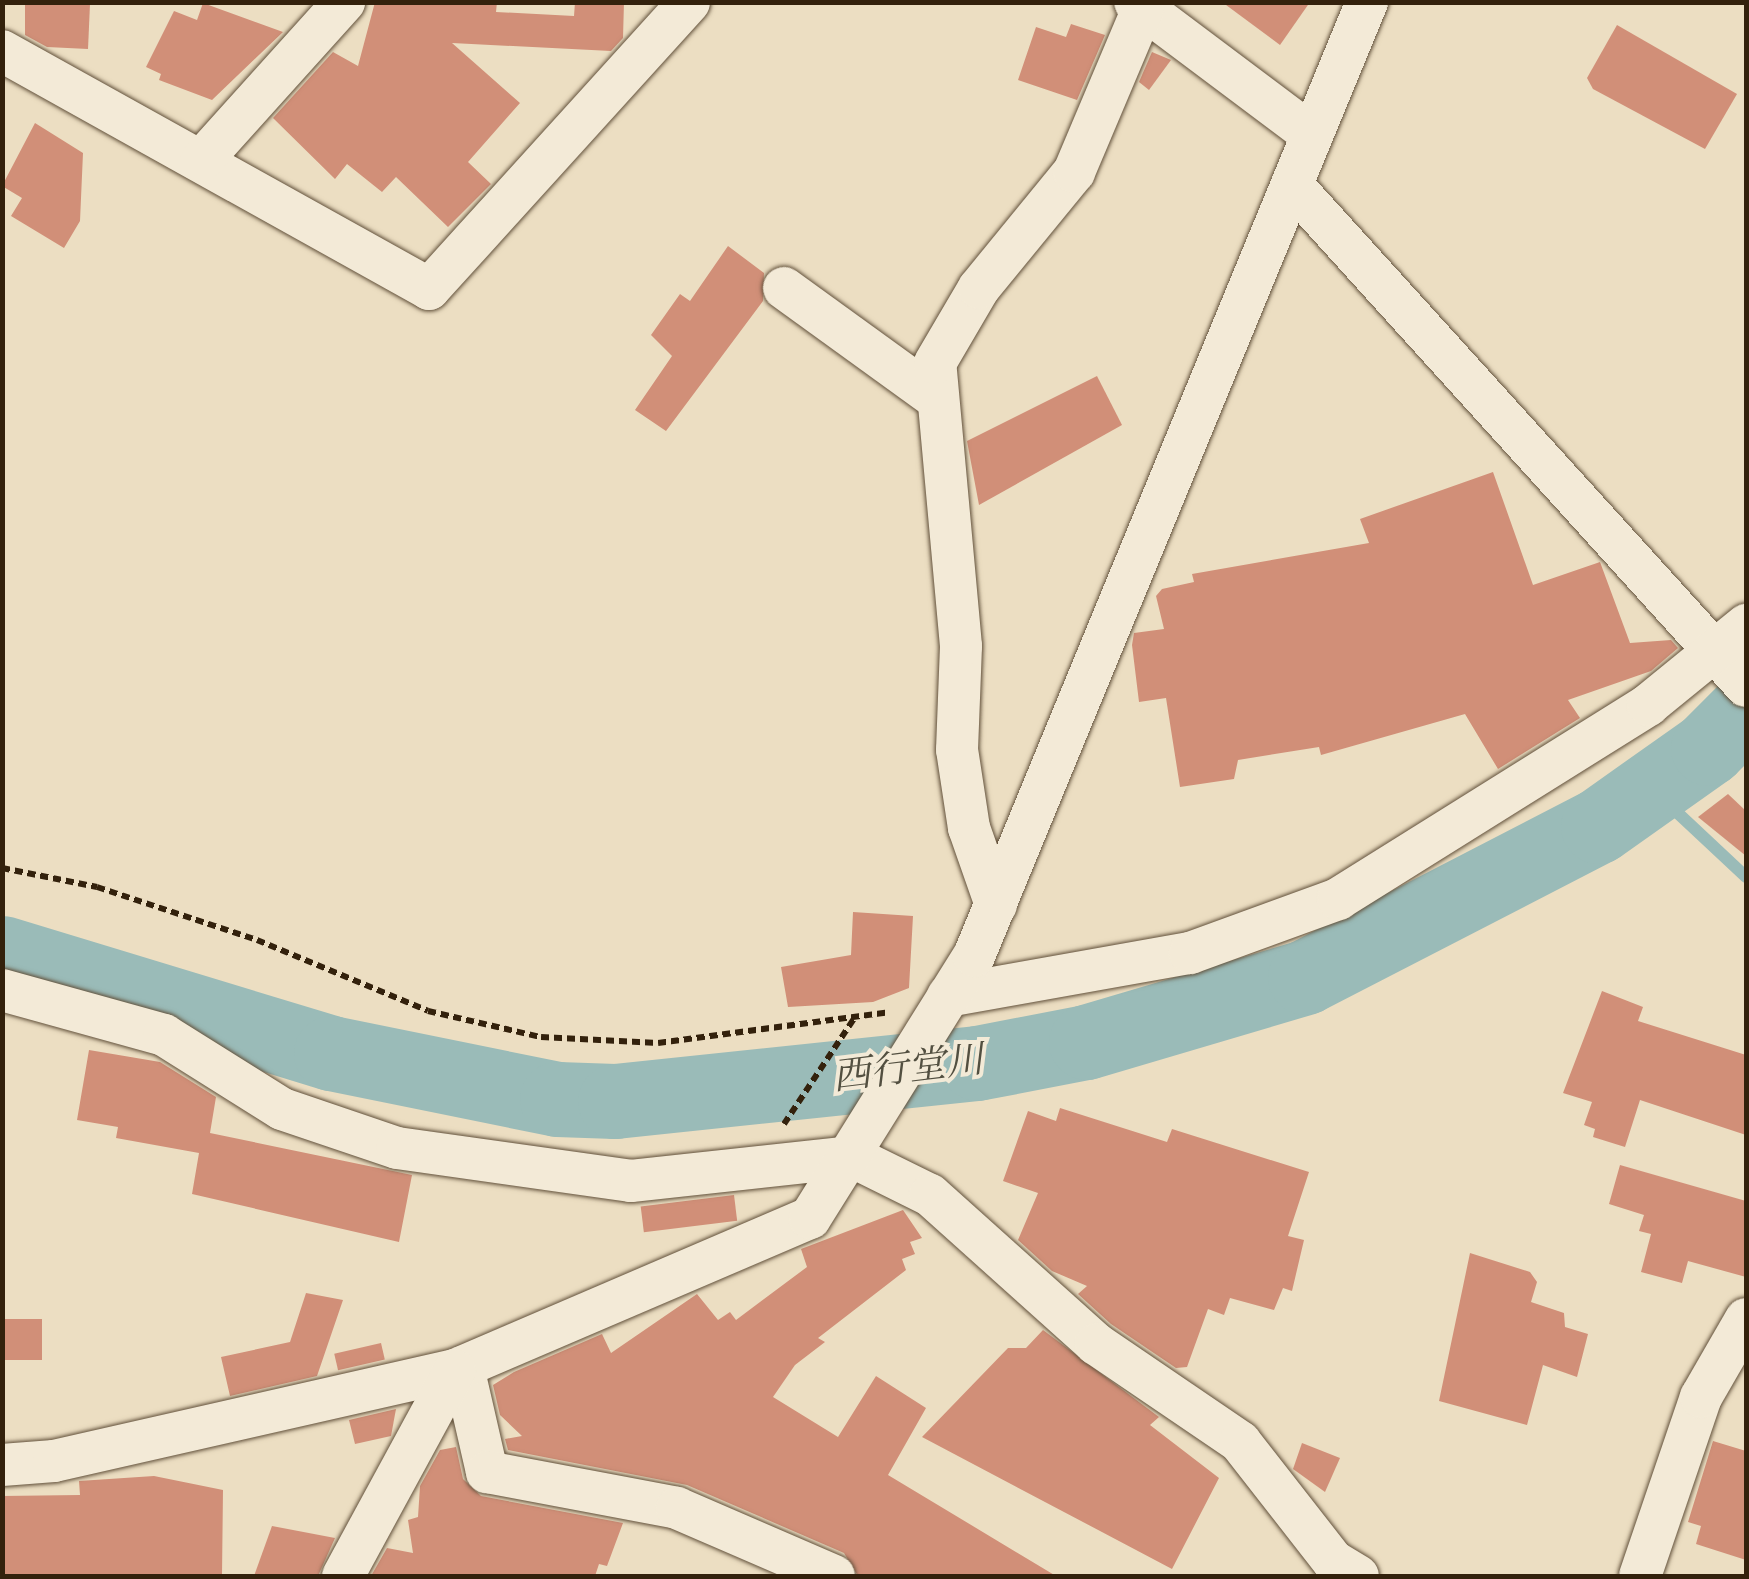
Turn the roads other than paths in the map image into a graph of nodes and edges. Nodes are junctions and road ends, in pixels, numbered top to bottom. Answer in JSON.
{"nodes":[{"id":1,"x":344,"y":2,"type":"edge"},
{"id":2,"x":689,"y":2,"type":"edge"},
{"id":3,"x":1367,"y":2,"type":"edge"},
{"id":4,"x":1139,"y":6,"type":"edge"},
{"id":5,"x":2,"y":51,"type":"edge"},
{"id":6,"x":1312,"y":136,"type":"junction"},
{"id":7,"x":201,"y":161,"type":"junction"},
{"id":8,"x":1292,"y":185,"type":"junction"},
{"id":9,"x":784,"y":288,"type":"dead end"},
{"id":10,"x":932,"y":396,"type":"junction"},
{"id":11,"x":1746,"y":625,"type":"edge"},
{"id":12,"x":1728,"y":667,"type":"edge"},
{"id":13,"x":996,"y":905,"type":"junction"},
{"id":14,"x":2,"y":990,"type":"edge"},
{"id":15,"x":941,"y":1013,"type":"junction"},
{"id":16,"x":856,"y":1150,"type":"junction"},
{"id":17,"x":1746,"y":1319,"type":"edge"},
{"id":18,"x":459,"y":1368,"type":"junction"},
{"id":19,"x":2,"y":1465,"type":"edge"},
{"id":20,"x":344,"y":1576,"type":"edge"},
{"id":21,"x":834,"y":1576,"type":"edge"},
{"id":22,"x":1358,"y":1576,"type":"edge"},
{"id":23,"x":1640,"y":1576,"type":"edge"}],
"edges":[{"from":1,"to":7,"type":"street"},
{"from":2,"to":7,"type":"street"},
{"from":3,"to":6,"type":"street"},
{"from":4,"to":6,"type":"street"},
{"from":4,"to":10,"type":"street"},
{"from":5,"to":7,"type":"street"},
{"from":6,"to":8,"type":"street"},
{"from":8,"to":12,"type":"street"},
{"from":8,"to":13,"type":"street"},
{"from":9,"to":10,"type":"street"},
{"from":10,"to":13,"type":"street"},
{"from":11,"to":12,"type":"street"},
{"from":12,"to":15,"type":"street"},
{"from":13,"to":15,"type":"street"},
{"from":14,"to":16,"type":"street"},
{"from":15,"to":16,"type":"street"},
{"from":16,"to":18,"type":"street"},
{"from":16,"to":22,"type":"street"},
{"from":17,"to":23,"type":"street"},
{"from":18,"to":19,"type":"street"},
{"from":18,"to":20,"type":"street"},
{"from":18,"to":21,"type":"street"}]}
